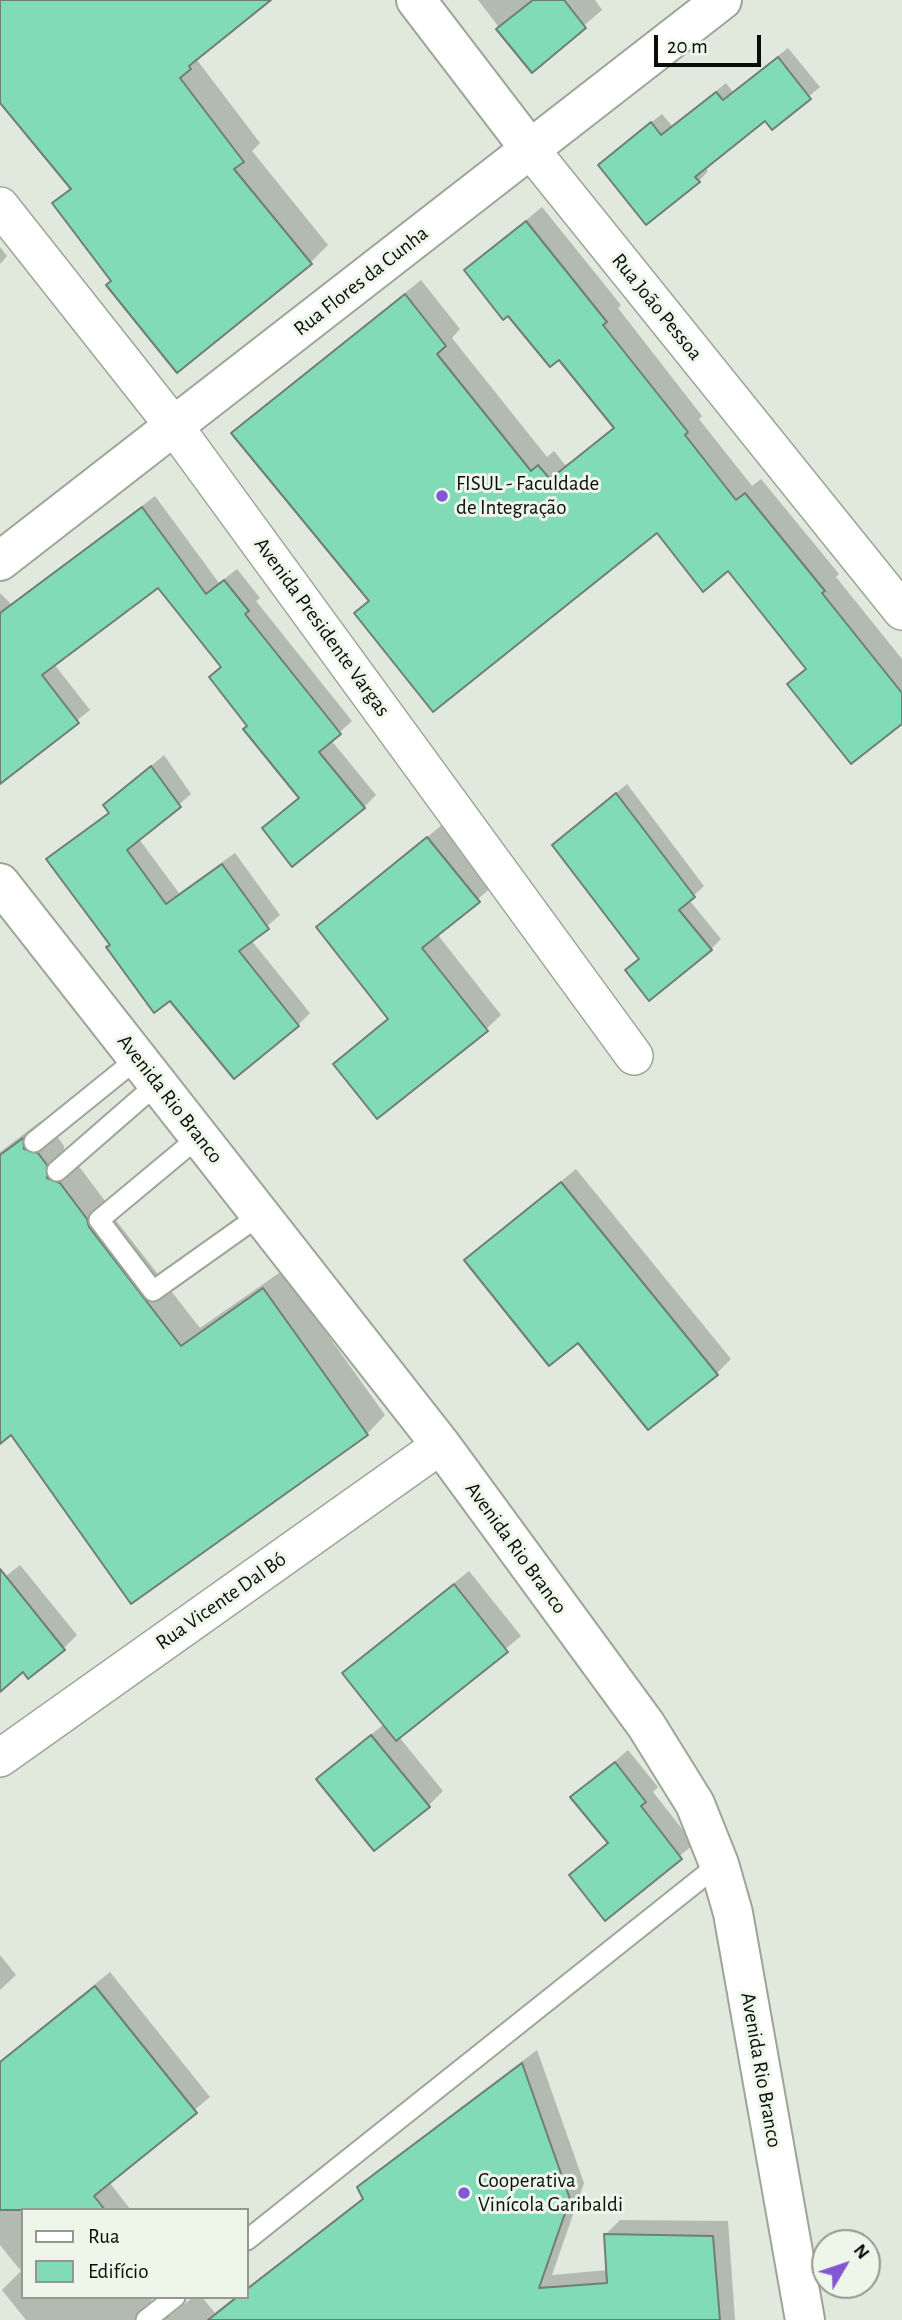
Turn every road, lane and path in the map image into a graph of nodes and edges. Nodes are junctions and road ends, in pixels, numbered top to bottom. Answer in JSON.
{"nodes":[{"id":1,"x":416,"y":0,"type":"edge"},
{"id":2,"x":722,"y":0,"type":"edge"},
{"id":3,"x":530,"y":149,"type":"junction"},
{"id":4,"x":0,"y":206,"type":"edge"},
{"id":5,"x":174,"y":426,"type":"junction"},
{"id":6,"x":0,"y":561,"type":"edge"},
{"id":7,"x":902,"y":611,"type":"edge"},
{"id":8,"x":0,"y":883,"type":"edge"},
{"id":9,"x":634,"y":1056,"type":"dead end"},
{"id":10,"x":148,"y":1070,"type":"junction"},
{"id":11,"x":200,"y":1136,"type":"junction"},
{"id":12,"x":34,"y":1142,"type":"dead end"},
{"id":13,"x":57,"y":1171,"type":"dead end"},
{"id":14,"x":260,"y":1215,"type":"junction"},
{"id":15,"x":441,"y":1445,"type":"junction"},
{"id":16,"x":0,"y":1758,"type":"edge"},
{"id":17,"x":719,"y":1864,"type":"junction"},
{"id":18,"x":248,"y":2239,"type":"edge"},
{"id":19,"x":172,"y":2299,"type":"edge"},
{"id":20,"x":146,"y":2320,"type":"edge"},
{"id":21,"x":805,"y":2320,"type":"edge"}],
"edges":[{"from":1,"to":3,"type":"street","name":"Rua João Pessoa"},
{"from":2,"to":3,"type":"street","name":"Rua Flores da Cunha"},
{"from":3,"to":5,"type":"street","name":"Rua Flores da Cunha"},
{"from":3,"to":7,"type":"street","name":"Rua João Pessoa"},
{"from":4,"to":5,"type":"street","name":"Avenida Presidente Vargas"},
{"from":5,"to":6,"type":"street","name":"Rua Flores da Cunha"},
{"from":5,"to":9,"type":"street","name":"Avenida Presidente Vargas"},
{"from":8,"to":10,"type":"street","name":"Avenida Rio Branco"},
{"from":10,"to":11,"type":"street","name":"Avenida Rio Branco"},
{"from":10,"to":12,"type":"lane"},
{"from":10,"to":13,"type":"lane"},
{"from":11,"to":14,"type":"street","name":"Avenida Rio Branco"},
{"from":11,"to":14,"type":"lane"},
{"from":14,"to":15,"type":"street","name":"Avenida Rio Branco"},
{"from":15,"to":16,"type":"street","name":"Rua Vicente Dal Bó"},
{"from":15,"to":17,"type":"street","name":"Avenida Rio Branco"},
{"from":17,"to":18,"type":"lane"},
{"from":17,"to":21,"type":"street","name":"Avenida Rio Branco"},
{"from":19,"to":20,"type":"lane"}]}
